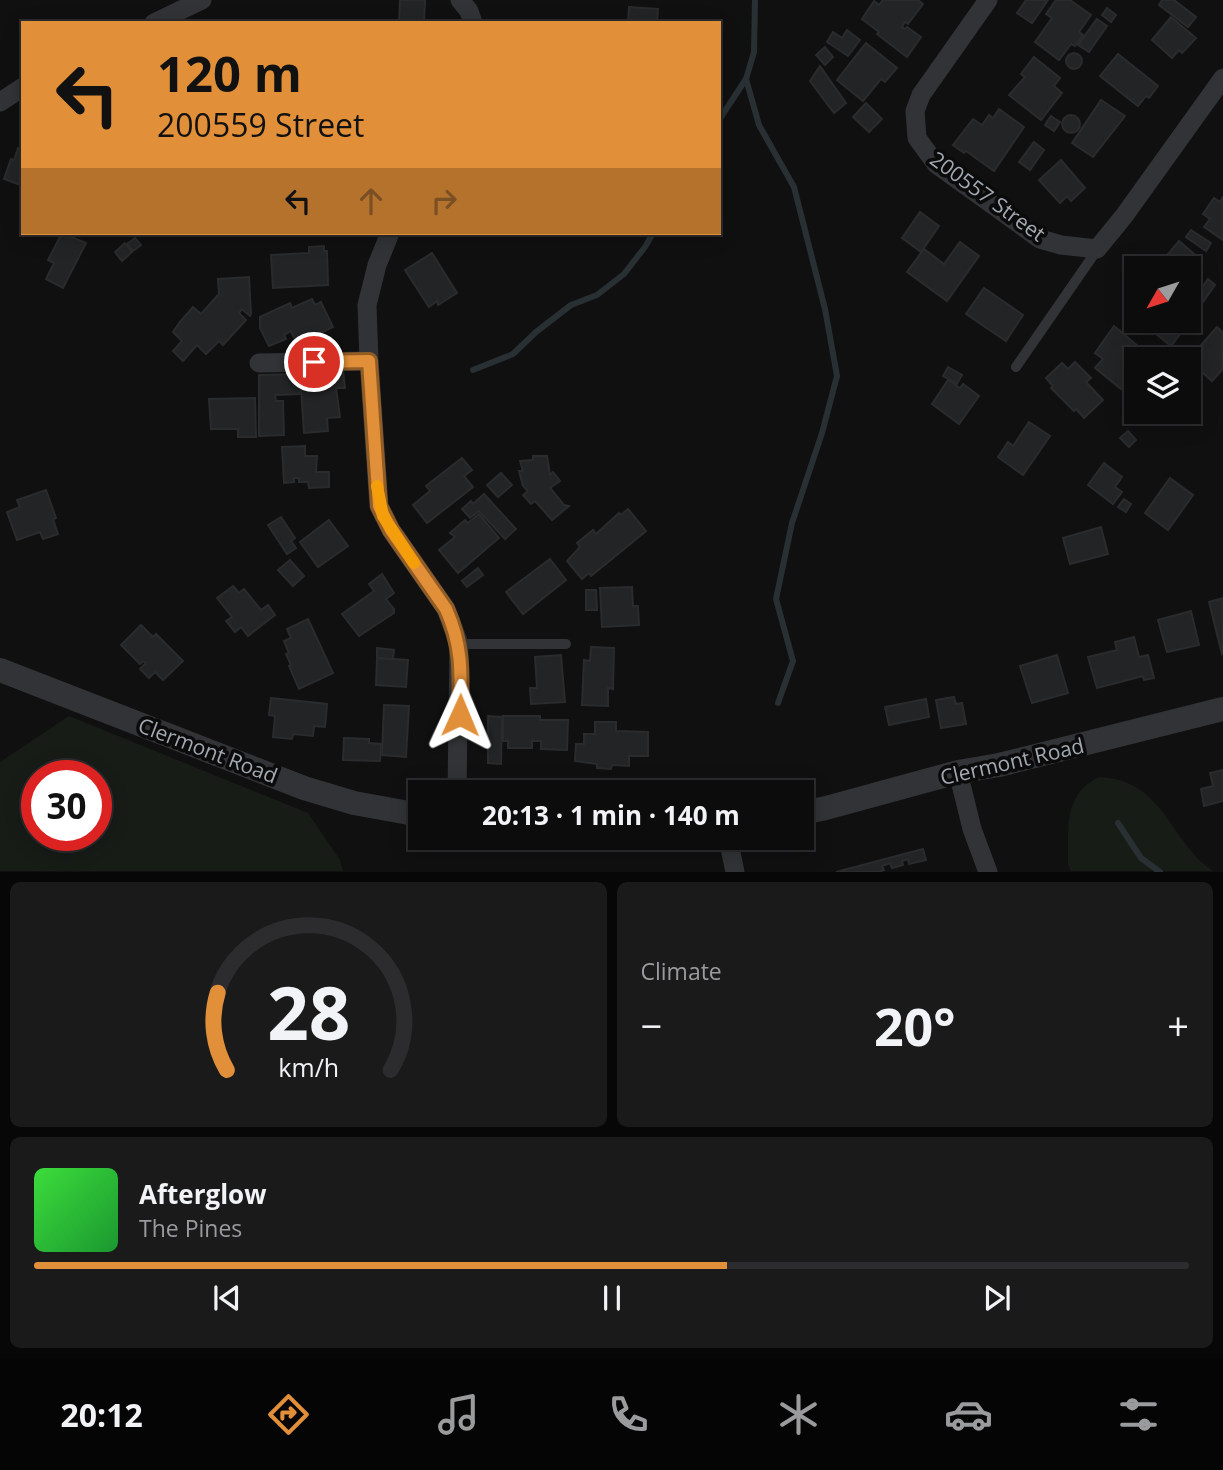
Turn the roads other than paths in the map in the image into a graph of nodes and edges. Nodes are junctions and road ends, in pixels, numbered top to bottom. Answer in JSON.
{"nodes":[{"id":1,"x":202,"y":0,"type":"edge"},
{"id":2,"x":460,"y":0,"type":"edge"},
{"id":3,"x":988,"y":0,"type":"edge"},
{"id":4,"x":158,"y":21,"type":"edge"},
{"id":5,"x":472,"y":21,"type":"edge"},
{"id":6,"x":1223,"y":78,"type":"edge"},
{"id":7,"x":21,"y":88,"type":"edge"},
{"id":8,"x":0,"y":102,"type":"edge"},
{"id":9,"x":389,"y":235,"type":"edge"},
{"id":10,"x":1097,"y":249,"type":"junction"},
{"id":11,"x":369,"y":361,"type":"junction"},
{"id":12,"x":259,"y":363,"type":"dead end"},
{"id":13,"x":1016,"y":367,"type":"dead end"},
{"id":14,"x":459,"y":644,"type":"junction"},
{"id":15,"x":566,"y":644,"type":"dead end"},
{"id":16,"x":0,"y":670,"type":"edge"},
{"id":17,"x":1223,"y":709,"type":"edge"},
{"id":18,"x":958,"y":772,"type":"junction"},
{"id":19,"x":457,"y":780,"type":"edge"},
{"id":20,"x":814,"y":810,"type":"edge"},
{"id":21,"x":408,"y":812,"type":"edge"},
{"id":22,"x":730,"y":850,"type":"edge"},
{"id":23,"x":735,"y":872,"type":"edge"},
{"id":24,"x":988,"y":872,"type":"edge"}],
"edges":[{"from":1,"to":4,"type":"street"},
{"from":2,"to":5,"type":"street"},
{"from":3,"to":10,"type":"street","name":"200557 Street"},
{"from":6,"to":10,"type":"street"},
{"from":7,"to":8,"type":"street"},
{"from":9,"to":11,"type":"street"},
{"from":10,"to":13,"type":"lane"},
{"from":11,"to":12,"type":"street"},
{"from":11,"to":14,"type":"street"},
{"from":14,"to":15,"type":"lane"},
{"from":14,"to":19,"type":"street"},
{"from":16,"to":21,"type":"street","name":"Clermont Road"},
{"from":17,"to":18,"type":"street","name":"Clermont Road"},
{"from":18,"to":20,"type":"street","name":"Clermont Road"},
{"from":18,"to":24,"type":"street"},
{"from":22,"to":23,"type":"street"}]}
